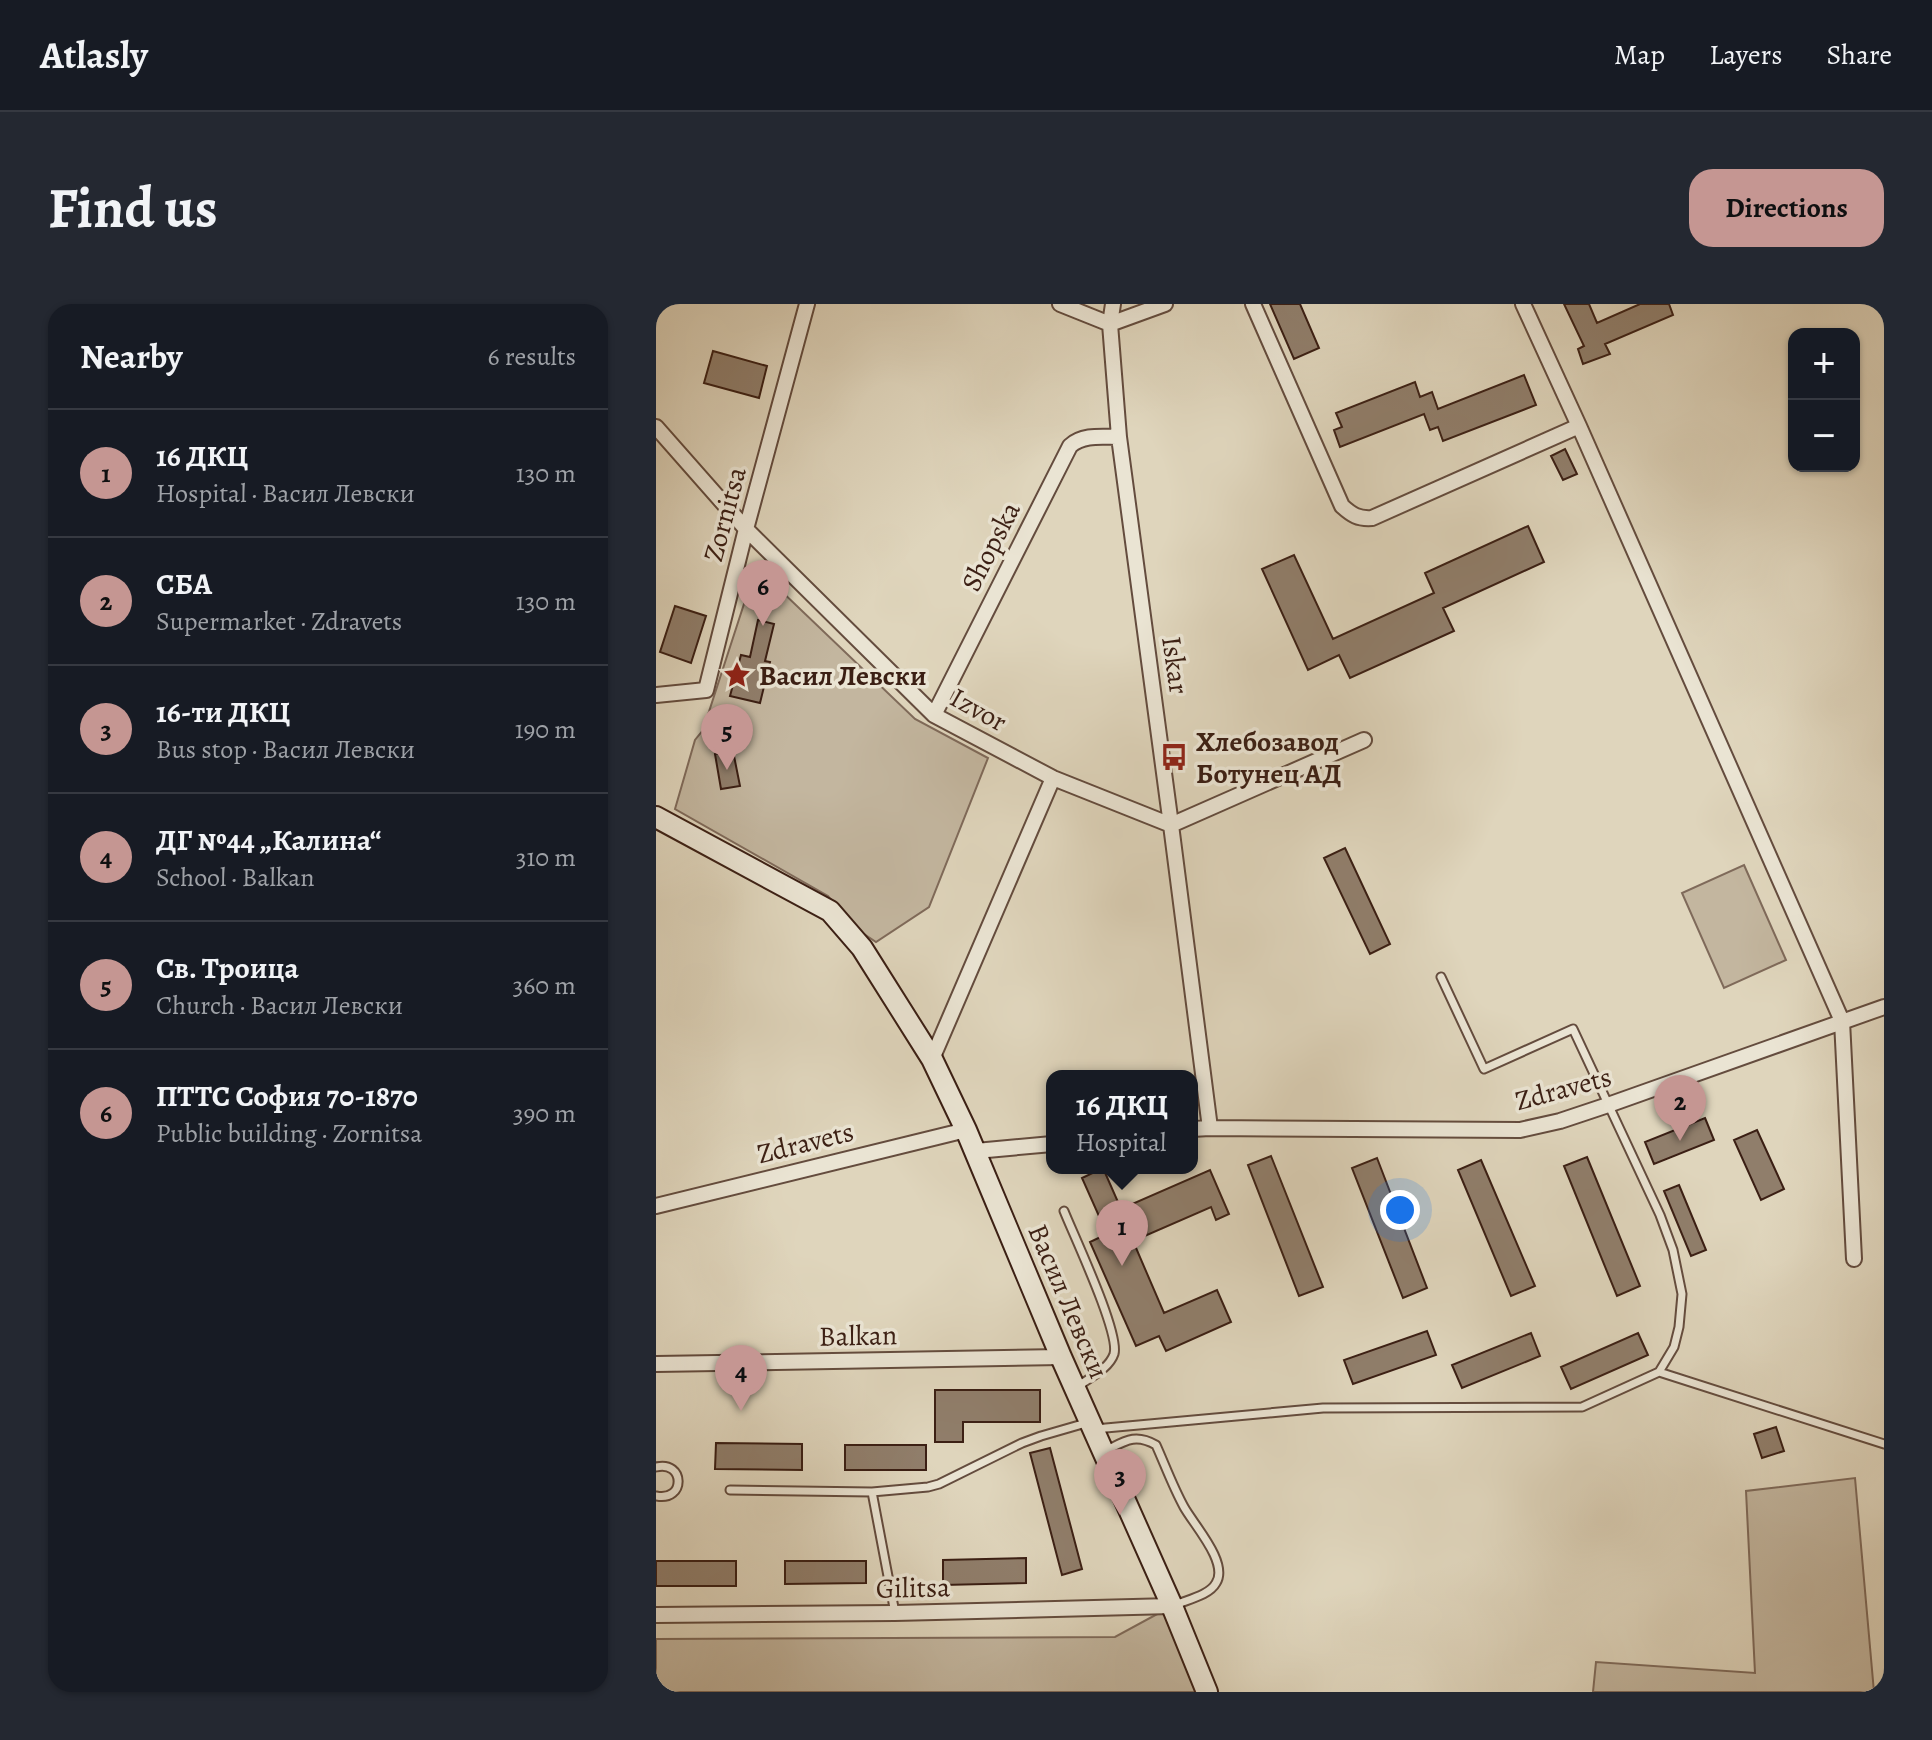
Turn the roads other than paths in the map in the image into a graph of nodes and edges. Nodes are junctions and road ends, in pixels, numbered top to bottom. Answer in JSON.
{"nodes":[{"id":1,"x":807,"y":304,"type":"edge"},
{"id":2,"x":1060,"y":304,"type":"edge"},
{"id":3,"x":1113,"y":304,"type":"edge"},
{"id":4,"x":1165,"y":304,"type":"edge"},
{"id":5,"x":1253,"y":304,"type":"edge"},
{"id":6,"x":1523,"y":304,"type":"edge"},
{"id":7,"x":1110,"y":324,"type":"junction"},
{"id":8,"x":1579,"y":426,"type":"junction"},
{"id":9,"x":656,"y":427,"type":"edge"},
{"id":10,"x":1119,"y":437,"type":"junction"},
{"id":11,"x":746,"y":529,"type":"junction"},
{"id":12,"x":656,"y":695,"type":"edge"},
{"id":13,"x":934,"y":715,"type":"junction"},
{"id":14,"x":1364,"y":740,"type":"dead end"},
{"id":15,"x":1053,"y":778,"type":"junction"},
{"id":16,"x":656,"y":817,"type":"edge"},
{"id":17,"x":1171,"y":825,"type":"junction"},
{"id":18,"x":1441,"y":977,"type":"dead end"},
{"id":19,"x":1884,"y":1007,"type":"edge"},
{"id":20,"x":1842,"y":1021,"type":"junction"},
{"id":21,"x":932,"y":1059,"type":"junction"},
{"id":22,"x":1608,"y":1105,"type":"junction"},
{"id":23,"x":1210,"y":1128,"type":"junction"},
{"id":24,"x":1198,"y":1129,"type":"edge"},
{"id":25,"x":966,"y":1130,"type":"junction"},
{"id":26,"x":1046,"y":1145,"type":"edge"},
{"id":27,"x":976,"y":1151,"type":"junction"},
{"id":28,"x":656,"y":1206,"type":"edge"},
{"id":29,"x":1064,"y":1211,"type":"dead end"},
{"id":30,"x":1854,"y":1259,"type":"dead end"},
{"id":31,"x":1061,"y":1357,"type":"junction"},
{"id":32,"x":656,"y":1364,"type":"edge"},
{"id":33,"x":1659,"y":1372,"type":"junction"},
{"id":34,"x":1075,"y":1389,"type":"junction"},
{"id":35,"x":1092,"y":1425,"type":"junction"},
{"id":36,"x":1884,"y":1444,"type":"edge"},
{"id":37,"x":1103,"y":1452,"type":"junction"},
{"id":38,"x":656,"y":1467,"type":"edge"},
{"id":39,"x":730,"y":1490,"type":"dead end"},
{"id":40,"x":872,"y":1492,"type":"junction"},
{"id":41,"x":656,"y":1496,"type":"edge"},
{"id":42,"x":1172,"y":1606,"type":"junction"},
{"id":43,"x":895,"y":1613,"type":"junction"},
{"id":44,"x":656,"y":1615,"type":"edge"},
{"id":45,"x":1207,"y":1692,"type":"edge"}],
"edges":[{"from":1,"to":11,"type":"street","name":"Zornitsa"},
{"from":2,"to":7,"type":"street"},
{"from":3,"to":7,"type":"street","name":"Iskar"},
{"from":4,"to":7,"type":"street"},
{"from":5,"to":8,"type":"street"},
{"from":6,"to":8,"type":"street"},
{"from":7,"to":10,"type":"street","name":"Iskar"},
{"from":8,"to":20,"type":"street"},
{"from":9,"to":11,"type":"street","name":"Izvor"},
{"from":10,"to":13,"type":"street","name":"Shopska"},
{"from":10,"to":17,"type":"street","name":"Iskar"},
{"from":11,"to":12,"type":"street","name":"Zornitsa"},
{"from":11,"to":13,"type":"street","name":"Izvor"},
{"from":13,"to":15,"type":"street","name":"Izvor"},
{"from":14,"to":17,"type":"street"},
{"from":15,"to":17,"type":"street","name":"Izvor"},
{"from":15,"to":21,"type":"street"},
{"from":16,"to":21,"type":"street","name":"Васил Левски"},
{"from":17,"to":23,"type":"street","name":"Iskar"},
{"from":18,"to":22,"type":"lane"},
{"from":19,"to":20,"type":"street","name":"Zdravets"},
{"from":20,"to":22,"type":"street","name":"Zdravets"},
{"from":20,"to":30,"type":"street"},
{"from":21,"to":25,"type":"street","name":"Васил Левски"},
{"from":22,"to":23,"type":"street","name":"Zdravets"},
{"from":22,"to":33,"type":"lane"},
{"from":23,"to":24,"type":"street","name":"Zdravets"},
{"from":25,"to":27,"type":"street","name":"Васил Левски"},
{"from":25,"to":28,"type":"street","name":"Zdravets"},
{"from":26,"to":27,"type":"street"},
{"from":27,"to":31,"type":"street","name":"Васил Левски"},
{"from":29,"to":34,"type":"lane"},
{"from":31,"to":32,"type":"street","name":"Balkan"},
{"from":31,"to":34,"type":"street","name":"Васил Левски"},
{"from":33,"to":35,"type":"lane"},
{"from":33,"to":36,"type":"lane"},
{"from":34,"to":35,"type":"street","name":"Васил Левски"},
{"from":35,"to":37,"type":"street","name":"Васил Левски"},
{"from":35,"to":40,"type":"lane"},
{"from":37,"to":42,"type":"street","name":"Васил Левски"},
{"from":37,"to":42,"type":"lane"},
{"from":38,"to":41,"type":"lane"},
{"from":39,"to":40,"type":"lane"},
{"from":40,"to":43,"type":"lane"},
{"from":42,"to":43,"type":"street","name":"Gilitsa"},
{"from":42,"to":45,"type":"street","name":"Васил Левски"},
{"from":43,"to":44,"type":"street","name":"Gilitsa"}]}
